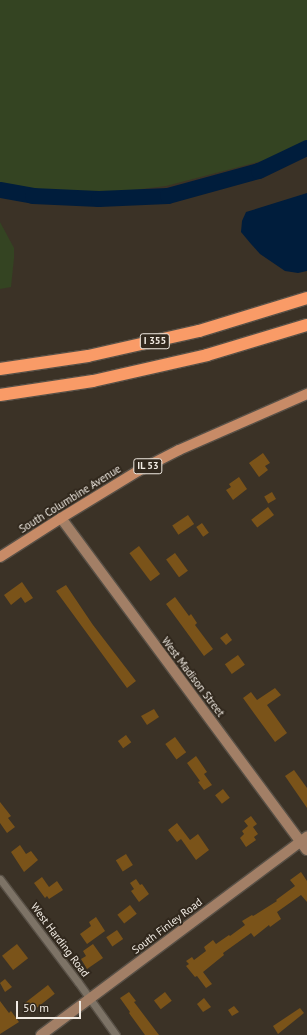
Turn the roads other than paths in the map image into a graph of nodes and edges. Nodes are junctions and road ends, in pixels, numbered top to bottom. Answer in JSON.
{"nodes":[{"id":1,"x":307,"y":298,"type":"edge"},
{"id":2,"x":307,"y":325,"type":"edge"},
{"id":3,"x":0,"y":369,"type":"edge"},
{"id":4,"x":307,"y":394,"type":"edge"},
{"id":5,"x":0,"y":395,"type":"edge"},
{"id":6,"x":61,"y":518,"type":"junction"},
{"id":7,"x":0,"y":557,"type":"edge"},
{"id":8,"x":304,"y":839,"type":"edge"},
{"id":9,"x":307,"y":850,"type":"edge"},
{"id":10,"x":0,"y":879,"type":"edge"},
{"id":11,"x":90,"y":999,"type":"junction"},
{"id":12,"x":41,"y":1035,"type":"edge"},
{"id":13,"x":116,"y":1035,"type":"edge"}],
"edges":[{"from":1,"to":3,"type":"highway","number":"I 355"},
{"from":2,"to":5,"type":"highway","number":"I 355"},
{"from":4,"to":6,"type":"main road","name":"South Columbine Avenue","number":"IL 53"},
{"from":6,"to":7,"type":"main road","name":"South Columbine Avenue","number":"IL 53"},
{"from":6,"to":8,"type":"street","name":"West Madison Street"},
{"from":8,"to":9,"type":"street","name":"West Madison Street"},
{"from":8,"to":11,"type":"street","name":"South Finley Road"},
{"from":10,"to":11,"type":"street","name":"West Harding Road"},
{"from":11,"to":12,"type":"street","name":"South Finley Road"},
{"from":11,"to":13,"type":"street","name":"West Harding Road"}]}
